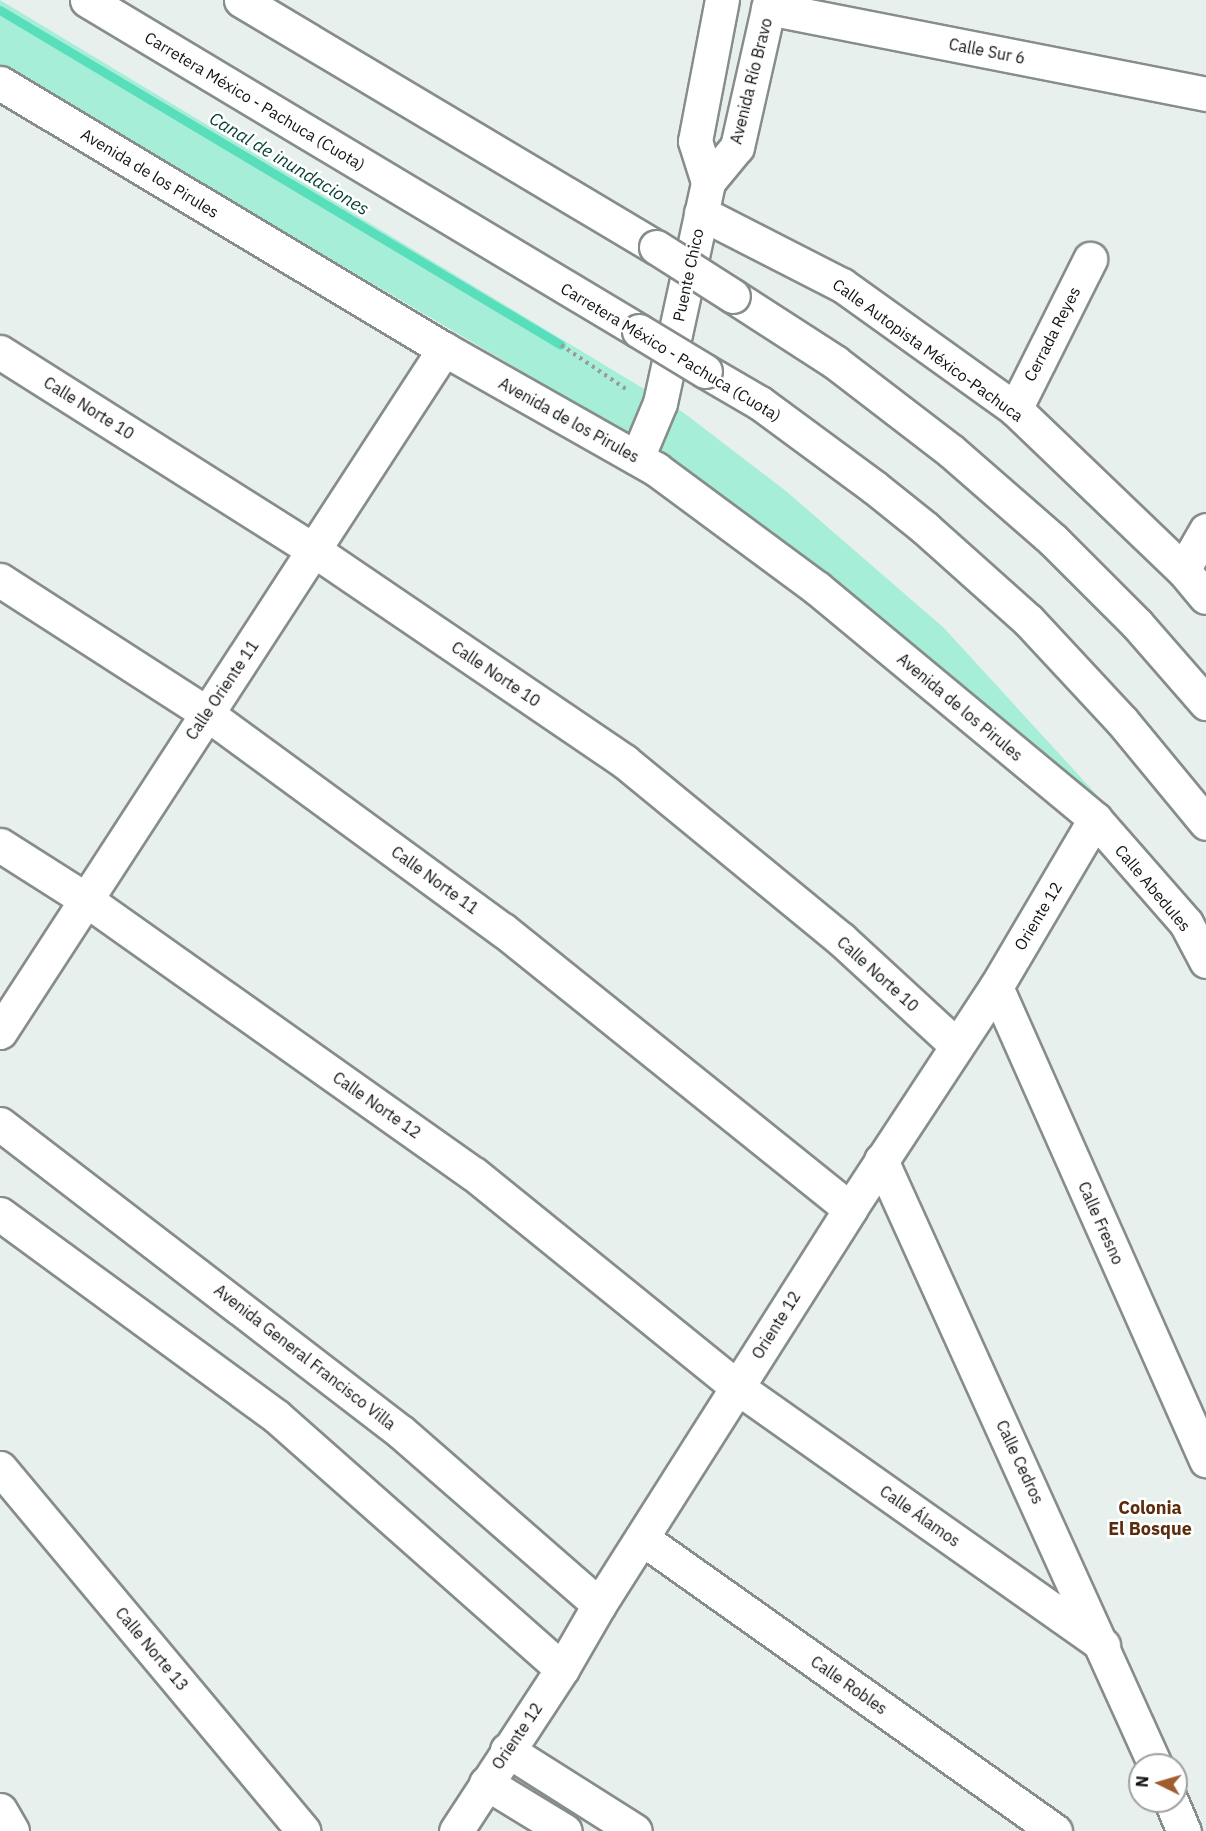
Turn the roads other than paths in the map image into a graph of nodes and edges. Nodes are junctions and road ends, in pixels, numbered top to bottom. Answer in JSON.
{"nodes":[{"id":1,"x":87,"y":0,"type":"edge"},
{"id":2,"x":241,"y":0,"type":"edge"},
{"id":3,"x":722,"y":0,"type":"edge"},
{"id":4,"x":769,"y":4,"type":"edge"},
{"id":5,"x":0,"y":82,"type":"edge"},
{"id":6,"x":1206,"y":94,"type":"edge"},
{"id":7,"x":708,"y":182,"type":"junction"},
{"id":8,"x":701,"y":213,"type":"junction"},
{"id":9,"x":1090,"y":259,"type":"dead end"},
{"id":10,"x":444,"y":349,"type":"junction"},
{"id":11,"x":0,"y":352,"type":"edge"},
{"id":12,"x":1015,"y":409,"type":"junction"},
{"id":13,"x":637,"y":458,"type":"junction"},
{"id":14,"x":1206,"y":530,"type":"edge"},
{"id":15,"x":315,"y":551,"type":"junction"},
{"id":16,"x":1183,"y":570,"type":"junction"},
{"id":17,"x":0,"y":580,"type":"edge"},
{"id":18,"x":1206,"y":597,"type":"edge"},
{"id":19,"x":1206,"y":703,"type":"edge"},
{"id":20,"x":206,"y":713,"type":"junction"},
{"id":21,"x":1095,"y":819,"type":"junction"},
{"id":22,"x":1206,"y":823,"type":"edge"},
{"id":23,"x":0,"y":845,"type":"edge"},
{"id":24,"x":85,"y":898,"type":"junction"},
{"id":25,"x":1206,"y":961,"type":"edge"},
{"id":26,"x":996,"y":987,"type":"junction"},
{"id":27,"x":0,"y":1032,"type":"edge"},
{"id":28,"x":956,"y":1045,"type":"junction"},
{"id":29,"x":0,"y":1124,"type":"edge"},
{"id":30,"x":881,"y":1160,"type":"junction"},
{"id":31,"x":850,"y":1209,"type":"junction"},
{"id":32,"x":0,"y":1214,"type":"edge"},
{"id":33,"x":737,"y":1387,"type":"junction"},
{"id":34,"x":1206,"y":1460,"type":"edge"},
{"id":35,"x":0,"y":1468,"type":"edge"},
{"id":36,"x":643,"y":1539,"type":"junction"},
{"id":37,"x":599,"y":1605,"type":"junction"},
{"id":38,"x":1103,"y":1645,"type":"junction"},
{"id":39,"x":562,"y":1669,"type":"junction"},
{"id":40,"x":507,"y":1750,"type":"junction"},
{"id":41,"x":1150,"y":1753,"type":"edge"},
{"id":42,"x":486,"y":1783,"type":"junction"},
{"id":43,"x":0,"y":1810,"type":"edge"},
{"id":44,"x":1176,"y":1813,"type":"edge"},
{"id":45,"x":12,"y":1831,"type":"edge"},
{"id":46,"x":303,"y":1831,"type":"edge"},
{"id":47,"x":456,"y":1831,"type":"edge"},
{"id":48,"x":565,"y":1831,"type":"edge"},
{"id":49,"x":635,"y":1831,"type":"edge"},
{"id":50,"x":1055,"y":1831,"type":"edge"},
{"id":51,"x":1184,"y":1831,"type":"edge"}],
"edges":[{"from":1,"to":22,"type":"main road","name":"Carretera México - Pachuca (Cuota)","bridge":true},
{"from":2,"to":19,"type":"main road","bridge":true},
{"from":3,"to":7,"type":"main road"},
{"from":4,"to":6,"type":"main road","name":"Calle Sur 6"},
{"from":4,"to":7,"type":"main road","name":"Avenida Río Bravo"},
{"from":5,"to":10,"type":"main road","name":"Avenida de los Pirules"},
{"from":7,"to":8,"type":"main road","name":"Puente Chico"},
{"from":8,"to":12,"type":"main road","name":"Calle Autopista México-Pachuca"},
{"from":8,"to":13,"type":"main road","name":"Puente Chico"},
{"from":9,"to":12,"type":"main road","name":"Cerrada Reyes"},
{"from":10,"to":13,"type":"main road","name":"Avenida de los Pirules"},
{"from":10,"to":15,"type":"main road","name":"Calle Oriente 11"},
{"from":11,"to":15,"type":"main road","name":"Calle Norte 10"},
{"from":12,"to":16,"type":"main road","name":"Calle Autopista México-Pachuca"},
{"from":13,"to":21,"type":"main road","name":"Avenida de los Pirules"},
{"from":14,"to":16,"type":"main road"},
{"from":15,"to":20,"type":"main road","name":"Calle Oriente 11"},
{"from":15,"to":28,"type":"main road","name":"Calle Norte 10"},
{"from":16,"to":18,"type":"main road","name":"Calle Autopista México-Pachuca"},
{"from":17,"to":20,"type":"main road","name":"Calle Norte 11"},
{"from":20,"to":24,"type":"main road","name":"Calle Oriente 11"},
{"from":20,"to":31,"type":"main road","name":"Calle Norte 11"},
{"from":21,"to":25,"type":"main road","name":"Calle Abedules"},
{"from":21,"to":26,"type":"main road","name":"Oriente 12"},
{"from":23,"to":24,"type":"main road","name":"Calle Norte 12"},
{"from":24,"to":27,"type":"main road","name":"Calle Oriente 11"},
{"from":24,"to":33,"type":"main road","name":"Calle Norte 12"},
{"from":26,"to":28,"type":"main road","name":"Oriente 12"},
{"from":26,"to":34,"type":"main road","name":"Calle Fresno"},
{"from":28,"to":30,"type":"main road","name":"Oriente 12"},
{"from":29,"to":37,"type":"main road","name":"Avenida General Francisco Villa"},
{"from":30,"to":31,"type":"main road","name":"Oriente 12"},
{"from":30,"to":38,"type":"main road","name":"Calle Cedros"},
{"from":31,"to":33,"type":"main road","name":"Oriente 12"},
{"from":32,"to":39,"type":"main road"},
{"from":33,"to":36,"type":"main road","name":"Oriente 12"},
{"from":33,"to":38,"type":"main road","name":"Calle Álamos"},
{"from":35,"to":46,"type":"main road","name":"Calle Norte 13"},
{"from":36,"to":37,"type":"main road","name":"Oriente 12"},
{"from":36,"to":50,"type":"main road","name":"Calle Robles"},
{"from":37,"to":39,"type":"main road","name":"Oriente 12"},
{"from":38,"to":41,"type":"main road","name":"Calle Cedros"},
{"from":39,"to":40,"type":"main road","name":"Oriente 12"},
{"from":40,"to":42,"type":"main road","name":"Oriente 12"},
{"from":40,"to":49,"type":"main road"},
{"from":42,"to":47,"type":"main road","name":"Oriente 12"},
{"from":42,"to":48,"type":"main road"},
{"from":43,"to":45,"type":"main road"},
{"from":44,"to":51,"type":"main road"}]}
